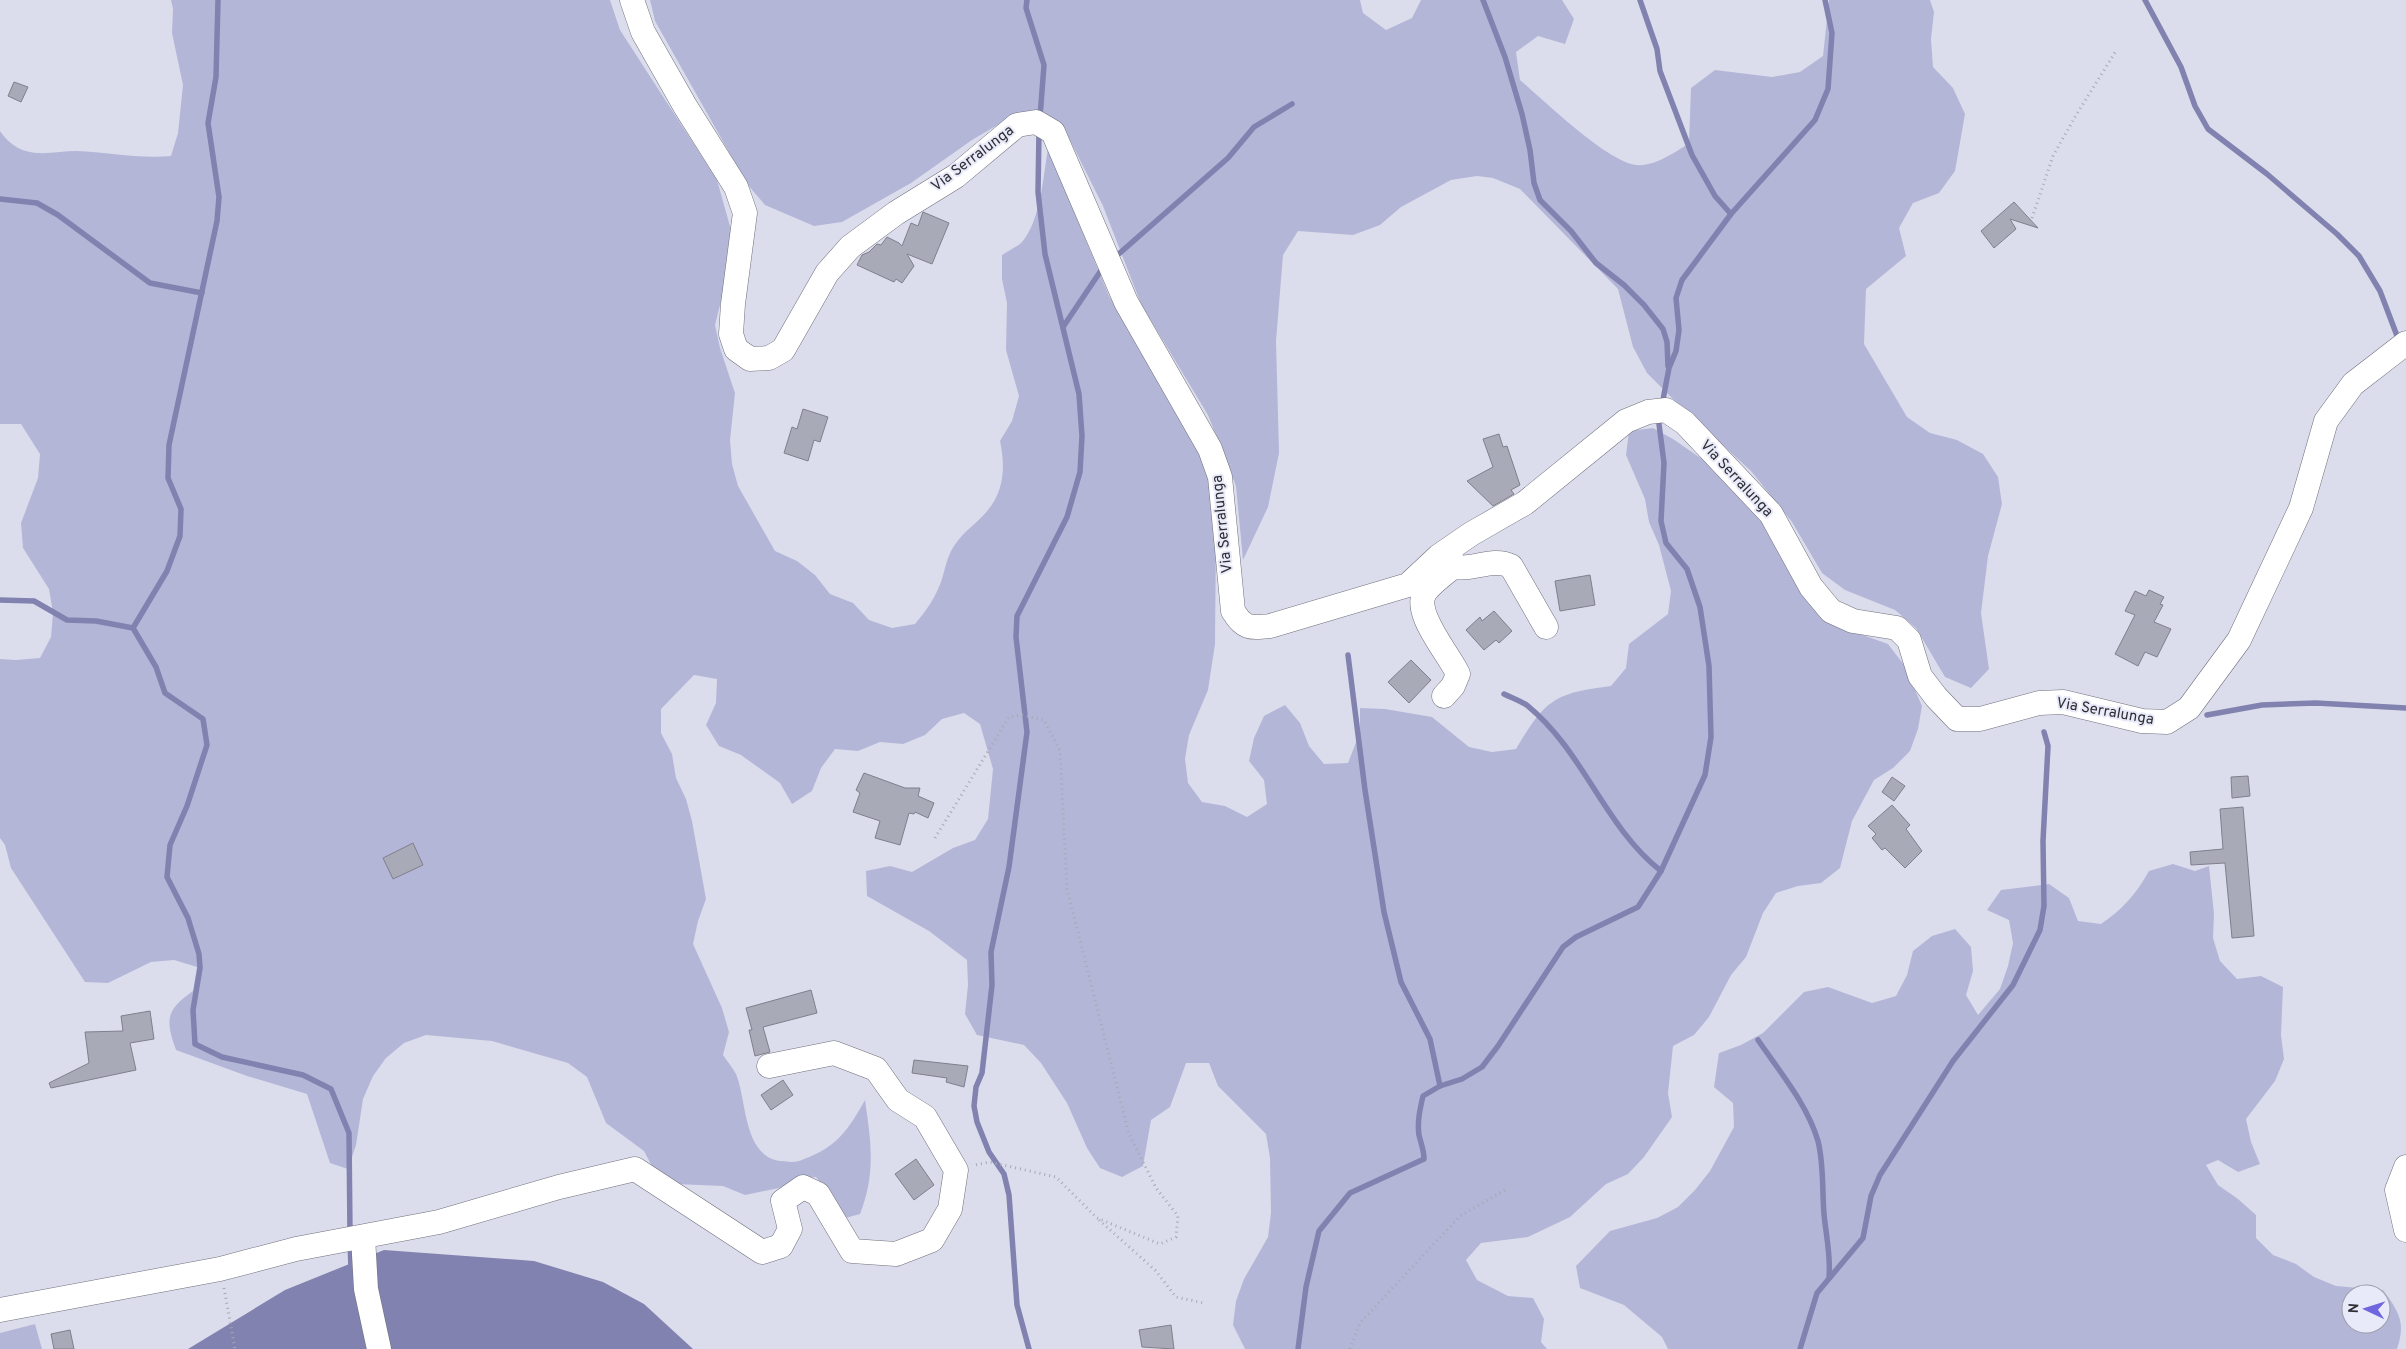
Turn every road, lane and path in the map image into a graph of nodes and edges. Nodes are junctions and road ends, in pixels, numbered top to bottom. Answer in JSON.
{"nodes":[{"id":1,"x":632,"y":0,"type":"edge"},
{"id":2,"x":2116,"y":51,"type":"dead end"},
{"id":3,"x":2032,"y":218,"type":"dead end"},
{"id":4,"x":2406,"y":343,"type":"edge"},
{"id":5,"x":1451,"y":558,"type":"junction"},
{"id":6,"x":1546,"y":626,"type":"dead end"},
{"id":7,"x":1444,"y":696,"type":"dead end"},
{"id":8,"x":935,"y":838,"type":"dead end"},
{"id":9,"x":769,"y":1066,"type":"dead end"},
{"id":10,"x":2406,"y":1167,"type":"edge"},
{"id":11,"x":956,"y":1170,"type":"junction"},
{"id":12,"x":1505,"y":1190,"type":"dead end"},
{"id":13,"x":1097,"y":1218,"type":"junction"},
{"id":14,"x":2406,"y":1230,"type":"edge"},
{"id":15,"x":363,"y":1237,"type":"junction"},
{"id":16,"x":220,"y":1269,"type":"junction"},
{"id":17,"x":1204,"y":1303,"type":"dead end"},
{"id":18,"x":0,"y":1310,"type":"edge"},
{"id":19,"x":236,"y":1349,"type":"edge"},
{"id":20,"x":380,"y":1349,"type":"edge"},
{"id":21,"x":1350,"y":1349,"type":"edge"}],
"edges":[{"from":1,"to":5,"type":"street","name":"Via Serralunga"},
{"from":2,"to":3,"type":"path"},
{"from":4,"to":5,"type":"street","name":"Via Serralunga"},
{"from":5,"to":6,"type":"street"},
{"from":5,"to":7,"type":"street","name":"Via Serralunga"},
{"from":8,"to":13,"type":"path"},
{"from":9,"to":11,"type":"street"},
{"from":10,"to":14,"type":"street"},
{"from":11,"to":13,"type":"path"},
{"from":11,"to":15,"type":"street"},
{"from":12,"to":21,"type":"path"},
{"from":13,"to":17,"type":"path"},
{"from":15,"to":16,"type":"street"},
{"from":15,"to":20,"type":"street"},
{"from":16,"to":18,"type":"street"},
{"from":16,"to":19,"type":"path"}]}
